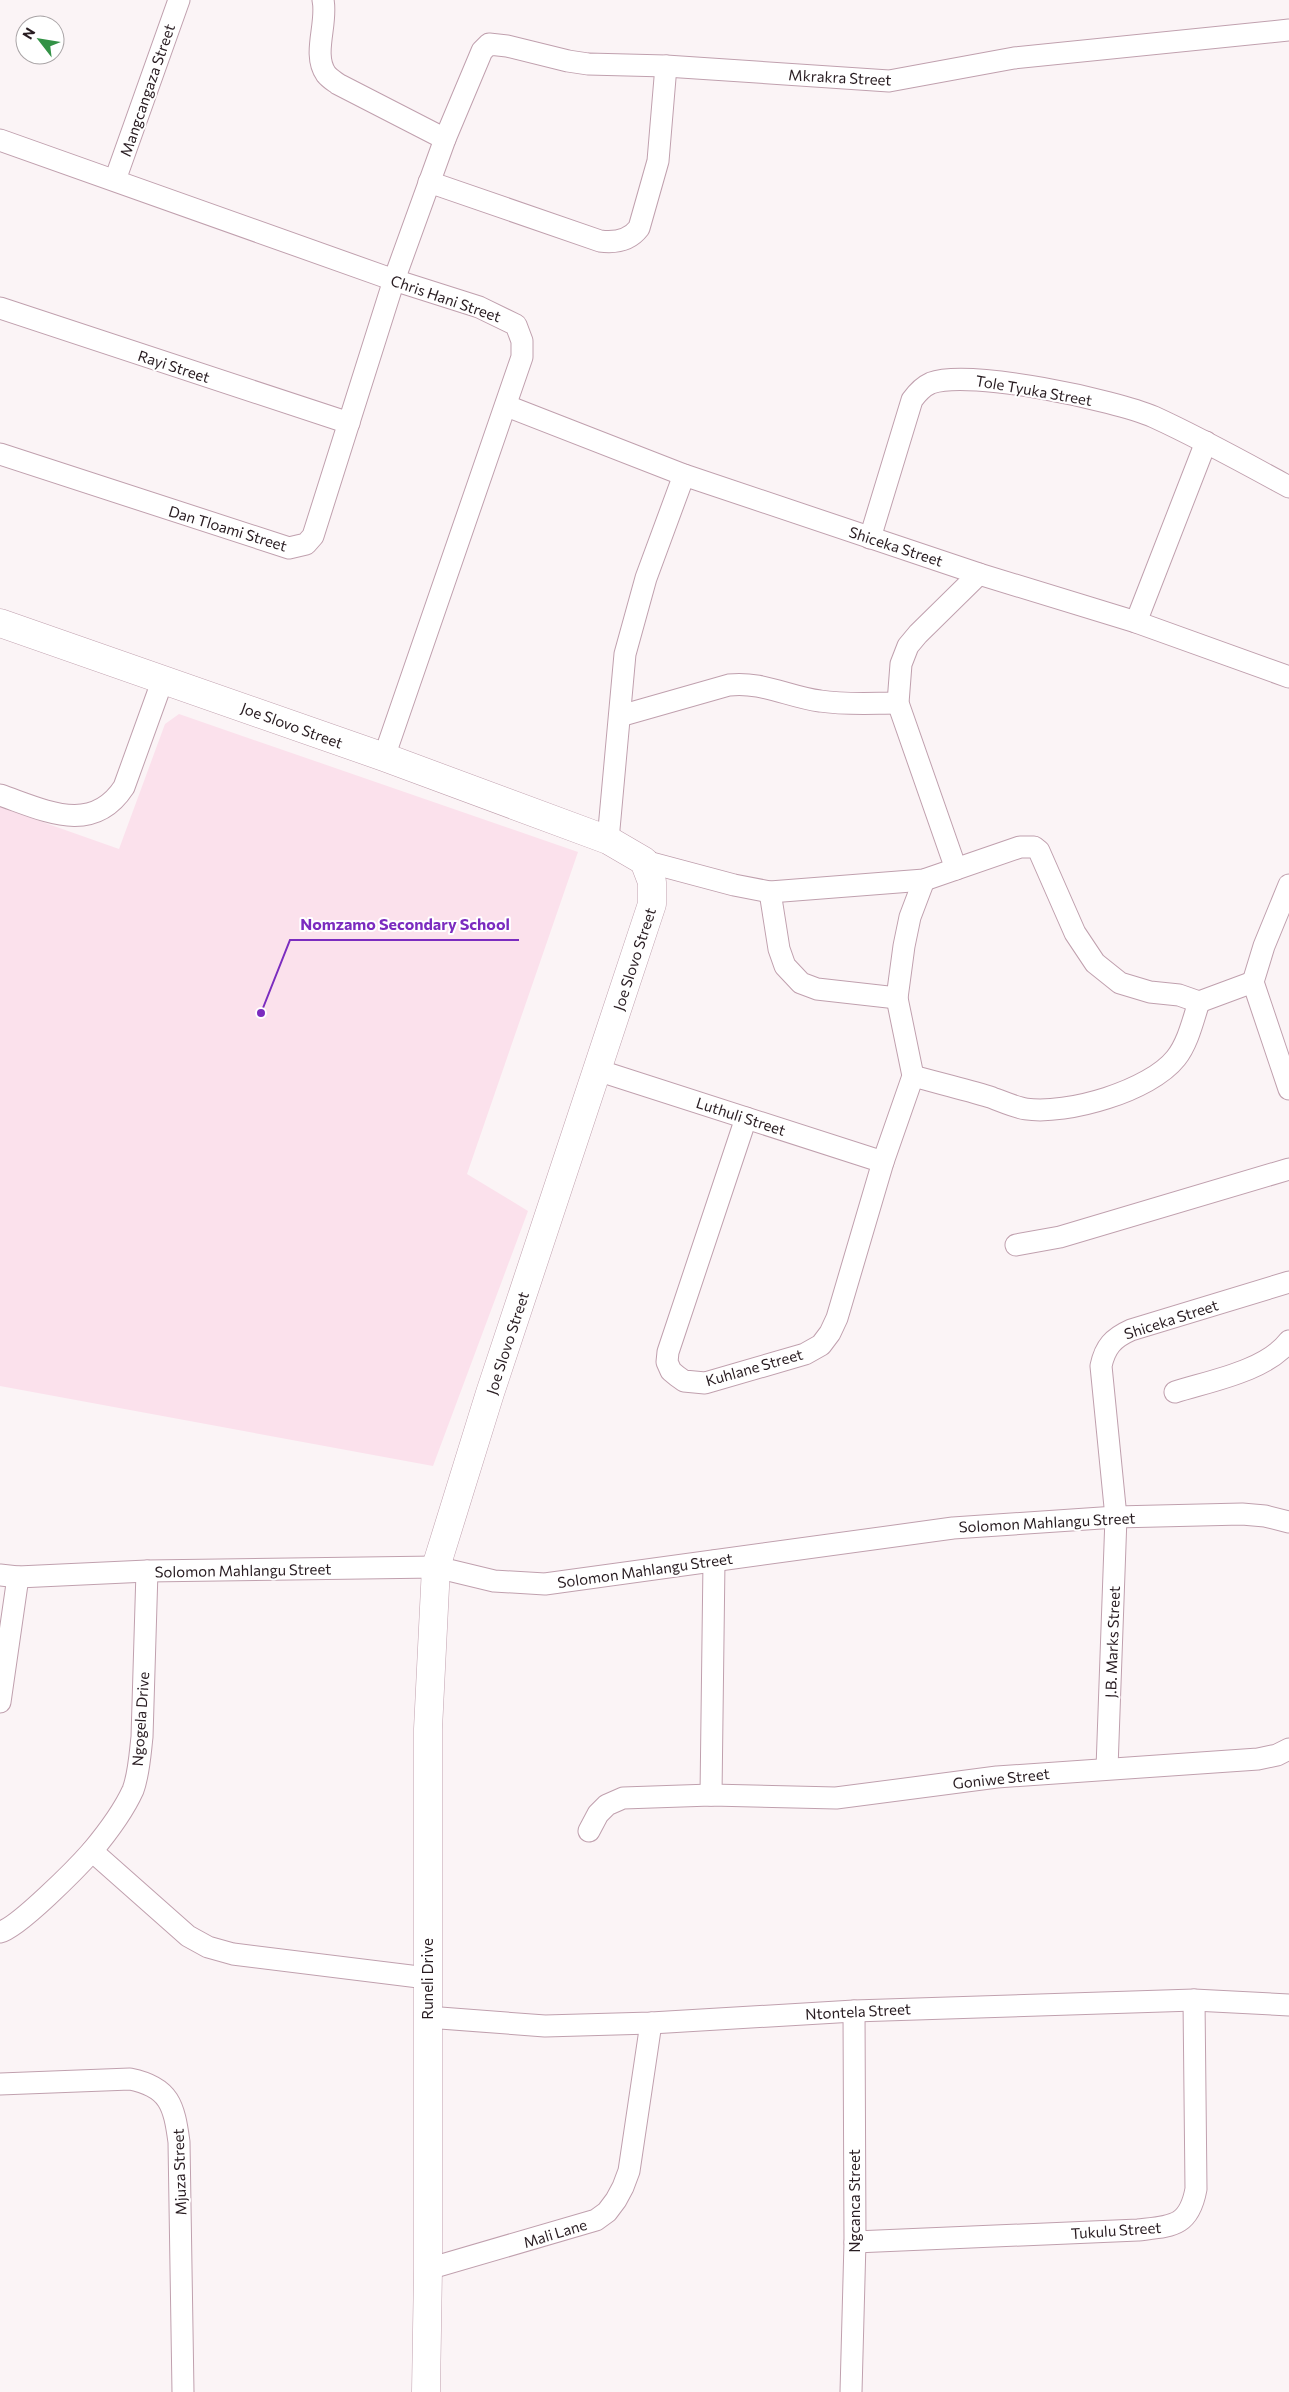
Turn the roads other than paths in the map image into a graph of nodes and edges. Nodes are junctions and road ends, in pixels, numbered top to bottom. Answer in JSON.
{"nodes":[{"id":1,"x":179,"y":0,"type":"edge"},
{"id":2,"x":324,"y":0,"type":"edge"},
{"id":3,"x":1289,"y":30,"type":"edge"},
{"id":4,"x":482,"y":51,"type":"joint"},
{"id":5,"x":666,"y":66,"type":"junction"},
{"id":6,"x":444,"y":139,"type":"junction"},
{"id":7,"x":0,"y":140,"type":"edge"},
{"id":8,"x":115,"y":180,"type":"junction"},
{"id":9,"x":429,"y":182,"type":"junction"},
{"id":10,"x":394,"y":280,"type":"junction"},
{"id":11,"x":0,"y":308,"type":"edge"},
{"id":12,"x":507,"y":406,"type":"junction"},
{"id":13,"x":349,"y":423,"type":"junction"},
{"id":14,"x":1206,"y":442,"type":"junction"},
{"id":15,"x":0,"y":454,"type":"edge"},
{"id":16,"x":684,"y":475,"type":"junction"},
{"id":17,"x":1289,"y":487,"type":"edge"},
{"id":18,"x":870,"y":538,"type":"junction"},
{"id":19,"x":979,"y":574,"type":"junction"},
{"id":20,"x":1136,"y":622,"type":"junction"},
{"id":21,"x":0,"y":623,"type":"edge"},
{"id":22,"x":1289,"y":677,"type":"edge"},
{"id":23,"x":163,"y":678,"type":"junction"},
{"id":24,"x":898,"y":703,"type":"junction"},
{"id":25,"x":620,"y":716,"type":"junction"},
{"id":26,"x":384,"y":757,"type":"junction"},
{"id":27,"x":0,"y":795,"type":"edge"},
{"id":28,"x":608,"y":840,"type":"junction"},
{"id":29,"x":644,"y":862,"type":"junction"},
{"id":30,"x":956,"y":869,"type":"junction"},
{"id":31,"x":924,"y":880,"type":"junction"},
{"id":32,"x":1289,"y":886,"type":"edge"},
{"id":33,"x":770,"y":892,"type":"junction"},
{"id":34,"x":1253,"y":982,"type":"junction"},
{"id":35,"x":897,"y":998,"type":"junction"},
{"id":36,"x":1199,"y":1002,"type":"junction"},
{"id":37,"x":598,"y":1070,"type":"junction"},
{"id":38,"x":913,"y":1076,"type":"junction"},
{"id":39,"x":1289,"y":1089,"type":"edge"},
{"id":40,"x":746,"y":1118,"type":"junction"},
{"id":41,"x":883,"y":1162,"type":"junction"},
{"id":42,"x":1289,"y":1169,"type":"edge"},
{"id":43,"x":1016,"y":1245,"type":"dead end"},
{"id":44,"x":1289,"y":1285,"type":"edge"},
{"id":45,"x":1289,"y":1341,"type":"edge"},
{"id":46,"x":1175,"y":1392,"type":"dead end"},
{"id":47,"x":1116,"y":1517,"type":"junction"},
{"id":48,"x":1289,"y":1522,"type":"edge"},
{"id":49,"x":714,"y":1560,"type":"junction"},
{"id":50,"x":436,"y":1567,"type":"junction"},
{"id":51,"x":147,"y":1571,"type":"junction"},
{"id":52,"x":9,"y":1576,"type":"edge"},
{"id":53,"x":0,"y":1702,"type":"edge"},
{"id":54,"x":1285,"y":1753,"type":"edge"},
{"id":55,"x":1107,"y":1768,"type":"junction"},
{"id":56,"x":711,"y":1795,"type":"junction"},
{"id":57,"x":589,"y":1831,"type":"dead end"},
{"id":58,"x":92,"y":1851,"type":"junction"},
{"id":59,"x":0,"y":1932,"type":"edge"},
{"id":60,"x":427,"y":1978,"type":"junction"},
{"id":61,"x":1194,"y":2000,"type":"junction"},
{"id":62,"x":1289,"y":2005,"type":"edge"},
{"id":63,"x":854,"y":2011,"type":"junction"},
{"id":64,"x":427,"y":2017,"type":"junction"},
{"id":65,"x":651,"y":2023,"type":"junction"},
{"id":66,"x":0,"y":2084,"type":"edge"},
{"id":67,"x":855,"y":2242,"type":"junction"},
{"id":68,"x":428,"y":2269,"type":"junction"},
{"id":69,"x":184,"y":2392,"type":"edge"},
{"id":70,"x":426,"y":2392,"type":"edge"},
{"id":71,"x":851,"y":2392,"type":"edge"}],
"edges":[{"from":1,"to":8,"type":"street","name":"Mangcangaza Street"},
{"from":2,"to":6,"type":"street"},
{"from":3,"to":5,"type":"street","name":"Mkrakra Street"},
{"from":4,"to":5,"type":"street","name":"Mkrakra Street"},
{"from":4,"to":6,"type":"street","name":"Dan Tloami Street"},
{"from":5,"to":9,"type":"street"},
{"from":6,"to":9,"type":"street","name":"Dan Tloami Street"},
{"from":7,"to":8,"type":"street","name":"Chris Hani Street"},
{"from":8,"to":10,"type":"street","name":"Chris Hani Street"},
{"from":9,"to":10,"type":"street","name":"Dan Tloami Street"},
{"from":10,"to":12,"type":"street","name":"Chris Hani Street"},
{"from":10,"to":13,"type":"street","name":"Dan Tloami Street"},
{"from":11,"to":13,"type":"street","name":"Rayi Street"},
{"from":12,"to":16,"type":"street","name":"Shiceka Street"},
{"from":12,"to":26,"type":"street","name":"Chris Hani Street"},
{"from":13,"to":15,"type":"street","name":"Dan Tloami Street"},
{"from":14,"to":17,"type":"street","name":"Tole Tyuka Street"},
{"from":14,"to":18,"type":"street","name":"Tole Tyuka Street"},
{"from":14,"to":20,"type":"street"},
{"from":16,"to":18,"type":"street","name":"Shiceka Street"},
{"from":16,"to":25,"type":"street"},
{"from":18,"to":19,"type":"street","name":"Shiceka Street"},
{"from":19,"to":20,"type":"street","name":"Shiceka Street"},
{"from":19,"to":24,"type":"street"},
{"from":20,"to":22,"type":"street","name":"Shiceka Street"},
{"from":21,"to":23,"type":"street","name":"Joe Slovo Street"},
{"from":23,"to":26,"type":"street","name":"Joe Slovo Street"},
{"from":23,"to":27,"type":"street"},
{"from":24,"to":25,"type":"street"},
{"from":24,"to":30,"type":"street"},
{"from":25,"to":28,"type":"street"},
{"from":26,"to":28,"type":"street","name":"Joe Slovo Street"},
{"from":28,"to":29,"type":"street","name":"Joe Slovo Street"},
{"from":29,"to":33,"type":"street"},
{"from":29,"to":37,"type":"street","name":"Joe Slovo Street"},
{"from":30,"to":31,"type":"street"},
{"from":30,"to":36,"type":"street"},
{"from":31,"to":33,"type":"street"},
{"from":31,"to":35,"type":"street"},
{"from":32,"to":34,"type":"street"},
{"from":33,"to":35,"type":"street"},
{"from":34,"to":36,"type":"street"},
{"from":34,"to":39,"type":"street"},
{"from":35,"to":38,"type":"street"},
{"from":36,"to":38,"type":"street"},
{"from":37,"to":40,"type":"street","name":"Luthuli Street"},
{"from":37,"to":50,"type":"street","name":"Joe Slovo Street"},
{"from":38,"to":41,"type":"street","name":"Kuhlane Street"},
{"from":40,"to":41,"type":"street","name":"Luthuli Street"},
{"from":40,"to":41,"type":"street","name":"Kuhlane Street"},
{"from":42,"to":43,"type":"street"},
{"from":44,"to":47,"type":"street","name":"Shiceka Street"},
{"from":45,"to":46,"type":"street"},
{"from":47,"to":48,"type":"street","name":"Solomon Mahlangu Street"},
{"from":47,"to":49,"type":"street","name":"Solomon Mahlangu Street"},
{"from":47,"to":55,"type":"street","name":"J.B. Marks Street"},
{"from":49,"to":50,"type":"street","name":"Solomon Mahlangu Street"},
{"from":49,"to":56,"type":"street"},
{"from":50,"to":51,"type":"street","name":"Solomon Mahlangu Street"},
{"from":50,"to":60,"type":"street","name":"Runeli Drive"},
{"from":51,"to":52,"type":"street","name":"Solomon Mahlangu Street"},
{"from":51,"to":58,"type":"street","name":"Ngogela Drive"},
{"from":52,"to":53,"type":"street"},
{"from":54,"to":55,"type":"street","name":"Goniwe Street"},
{"from":55,"to":56,"type":"street","name":"Goniwe Street"},
{"from":56,"to":57,"type":"street","name":"Goniwe Street"},
{"from":58,"to":59,"type":"street","name":"Ngogela Drive"},
{"from":58,"to":60,"type":"street"},
{"from":60,"to":64,"type":"street","name":"Runeli Drive"},
{"from":61,"to":62,"type":"street","name":"Ntontela Street"},
{"from":61,"to":63,"type":"street","name":"Ntontela Street"},
{"from":61,"to":67,"type":"street","name":"Tukulu Street"},
{"from":63,"to":65,"type":"street","name":"Ntontela Street"},
{"from":63,"to":67,"type":"street","name":"Ngcanca Street"},
{"from":64,"to":65,"type":"street","name":"Ntontela Street"},
{"from":64,"to":68,"type":"street","name":"Runeli Drive"},
{"from":65,"to":68,"type":"street","name":"Mali Lane"},
{"from":66,"to":69,"type":"street","name":"Mjuza Street"},
{"from":67,"to":71,"type":"street","name":"Ngcanca Street"},
{"from":68,"to":70,"type":"street","name":"Runeli Drive"}]}
